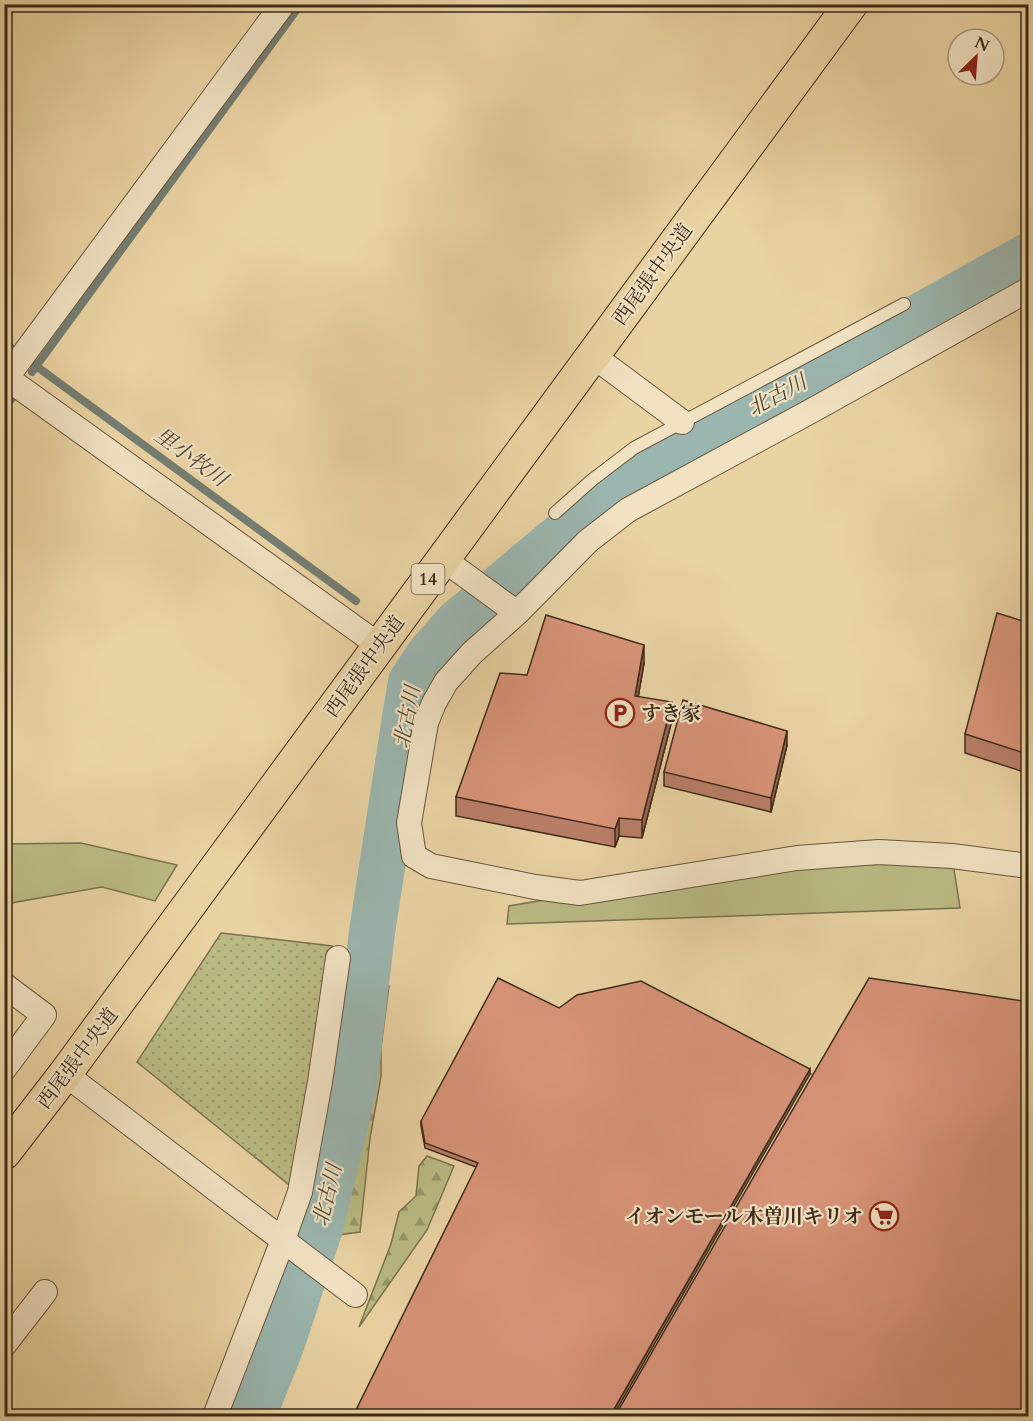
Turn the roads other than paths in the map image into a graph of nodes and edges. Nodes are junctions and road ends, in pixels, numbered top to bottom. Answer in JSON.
{"nodes":[{"id":1,"x":283,"y":4,"type":"edge"},
{"id":2,"x":851,"y":4,"type":"edge"},
{"id":3,"x":1029,"y":290,"type":"edge"},
{"id":4,"x":904,"y":304,"type":"dead end"},
{"id":5,"x":592,"y":355,"type":"junction"},
{"id":6,"x":12,"y":369,"type":"edge"},
{"id":7,"x":682,"y":422,"type":"junction"},
{"id":8,"x":555,"y":513,"type":"dead end"},
{"id":9,"x":456,"y":568,"type":"junction"},
{"id":10,"x":512,"y":609,"type":"junction"},
{"id":11,"x":380,"y":646,"type":"junction"},
{"id":12,"x":1029,"y":866,"type":"edge"},
{"id":13,"x":338,"y":958,"type":"dead end"},
{"id":14,"x":4,"y":985,"type":"edge"},
{"id":15,"x":4,"y":1069,"type":"edge"},
{"id":16,"x":66,"y":1074,"type":"junction"},
{"id":17,"x":4,"y":1153,"type":"edge"},
{"id":18,"x":287,"y":1243,"type":"junction"},
{"id":19,"x":45,"y":1292,"type":"dead end"},
{"id":20,"x":355,"y":1295,"type":"dead end"},
{"id":21,"x":4,"y":1346,"type":"edge"},
{"id":22,"x":215,"y":1416,"type":"edge"}],
"edges":[{"from":1,"to":6,"type":"street"},
{"from":2,"to":5,"type":"main road","name":"西尾張中央道","number":"14"},
{"from":3,"to":10,"type":"street"},
{"from":4,"to":7,"type":"lane"},
{"from":5,"to":7,"type":"street"},
{"from":5,"to":9,"type":"main road","name":"西尾張中央道","number":"14"},
{"from":6,"to":11,"type":"street"},
{"from":7,"to":8,"type":"lane"},
{"from":9,"to":10,"type":"street"},
{"from":9,"to":11,"type":"main road","name":"西尾張中央道","number":"14"},
{"from":10,"to":12,"type":"street"},
{"from":11,"to":16,"type":"main road","name":"西尾張中央道","number":"14"},
{"from":13,"to":18,"type":"street"},
{"from":14,"to":15,"type":"street"},
{"from":16,"to":17,"type":"main road","name":"西尾張中央道","number":"14"},
{"from":16,"to":18,"type":"street"},
{"from":18,"to":20,"type":"street"},
{"from":18,"to":22,"type":"street"},
{"from":19,"to":21,"type":"street"}]}
